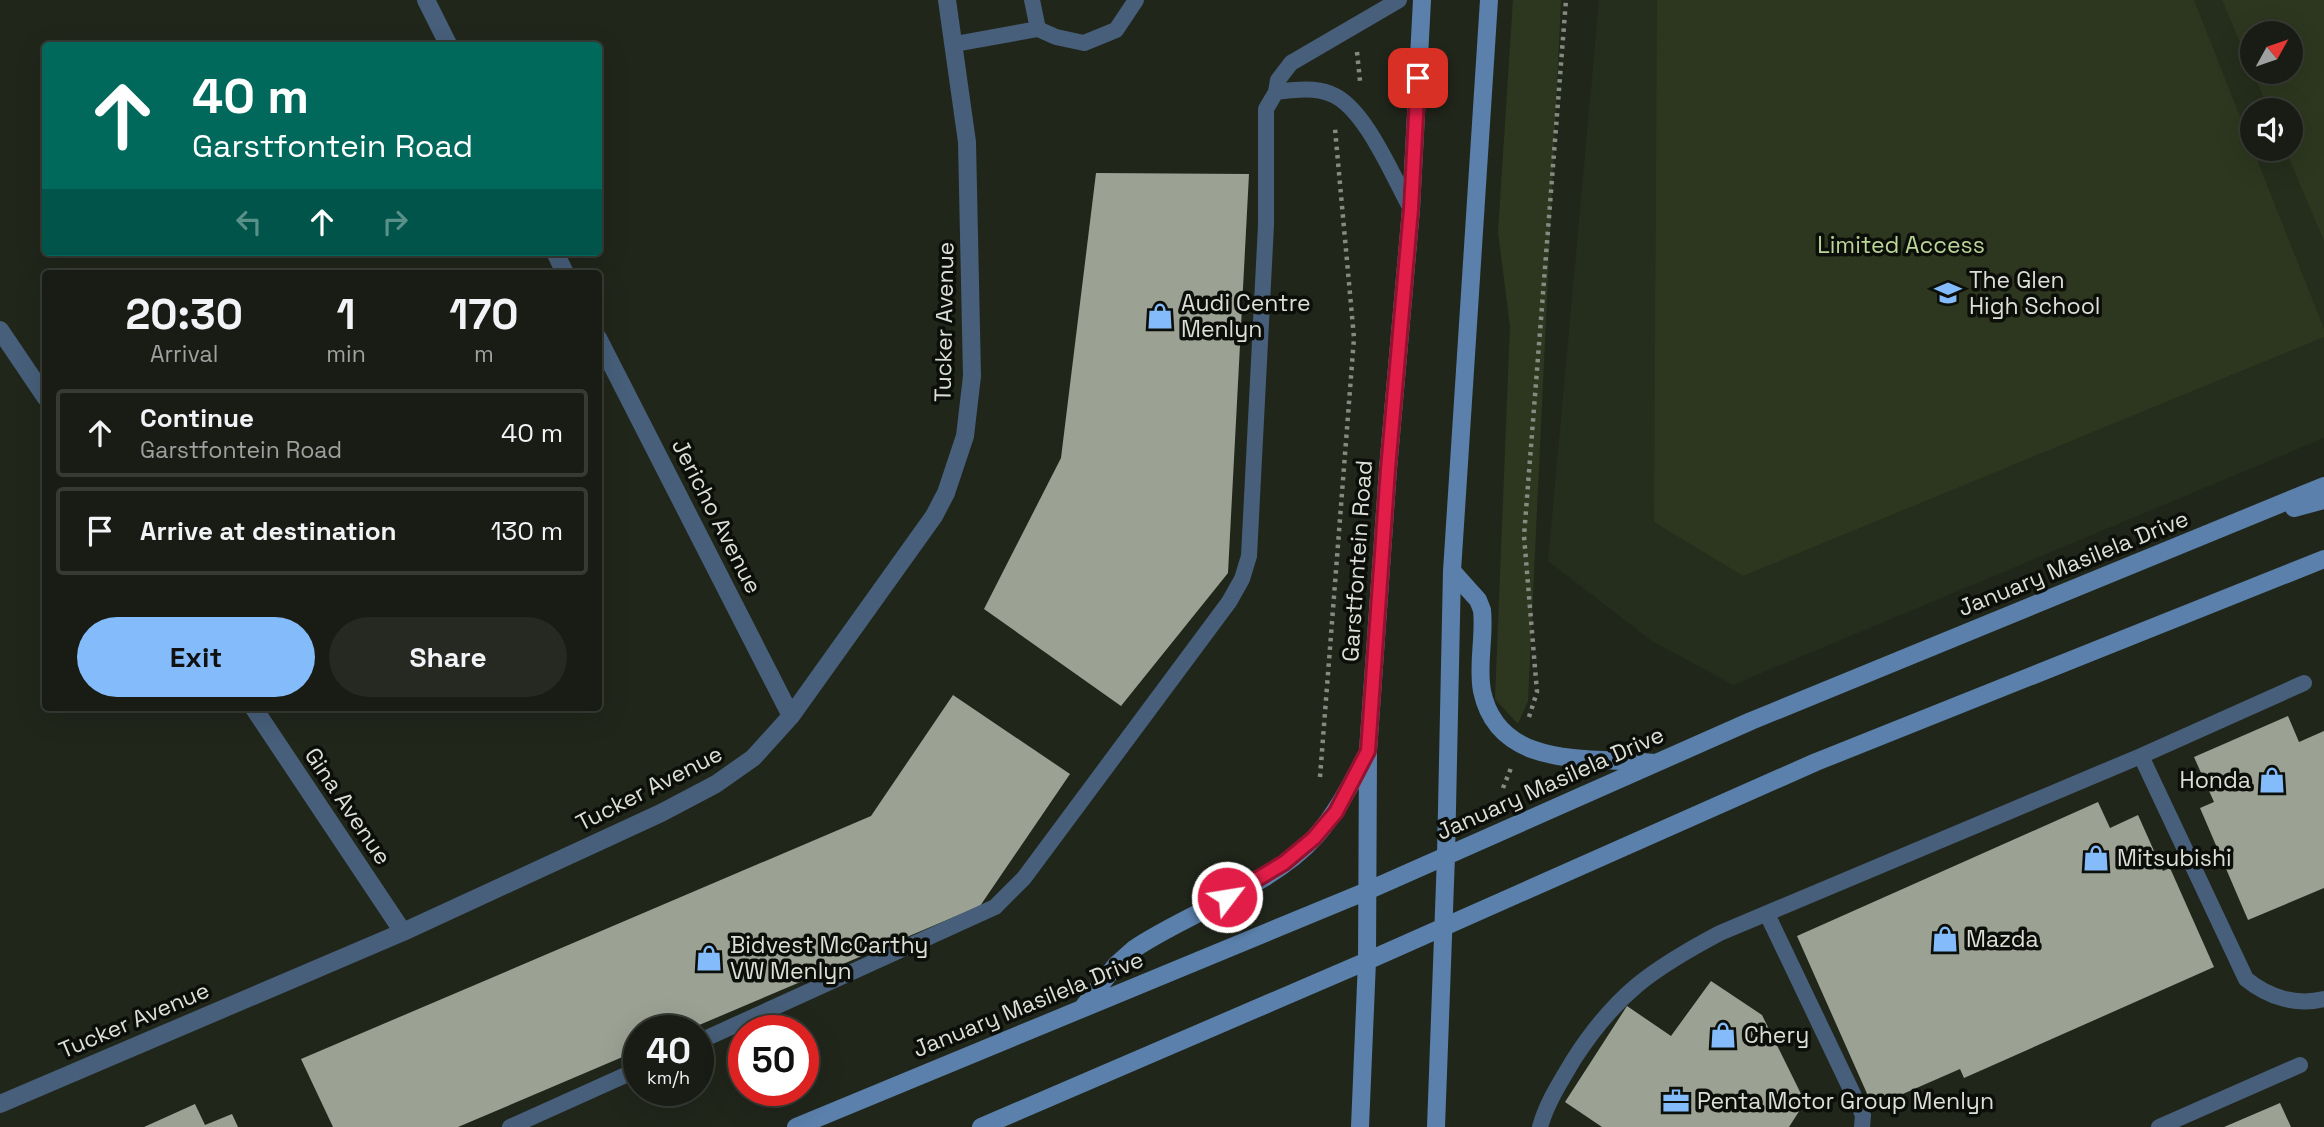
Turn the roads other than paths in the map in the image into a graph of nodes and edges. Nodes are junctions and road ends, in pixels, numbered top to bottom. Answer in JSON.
{"nodes":[{"id":1,"x":426,"y":0,"type":"edge"},
{"id":2,"x":947,"y":0,"type":"edge"},
{"id":3,"x":1032,"y":0,"type":"edge"},
{"id":4,"x":1136,"y":0,"type":"edge"},
{"id":5,"x":1399,"y":0,"type":"edge"},
{"id":6,"x":1422,"y":0,"type":"edge"},
{"id":7,"x":1489,"y":0,"type":"edge"},
{"id":8,"x":1038,"y":29,"type":"junction"},
{"id":9,"x":447,"y":42,"type":"edge"},
{"id":10,"x":955,"y":44,"type":"junction"},
{"id":11,"x":1276,"y":92,"type":"junction"},
{"id":12,"x":1411,"y":209,"type":"junction"},
{"id":13,"x":0,"y":330,"type":"edge"},
{"id":14,"x":602,"y":346,"type":"edge"},
{"id":15,"x":42,"y":392,"type":"edge"},
{"id":16,"x":2324,"y":485,"type":"edge"},
{"id":17,"x":2324,"y":500,"type":"edge"},
{"id":18,"x":2210,"y":533,"type":"junction"},
{"id":19,"x":2324,"y":559,"type":"edge"},
{"id":20,"x":1452,"y":572,"type":"junction"},
{"id":21,"x":2304,"y":682,"type":"dead end"},
{"id":22,"x":256,"y":711,"type":"edge"},
{"id":23,"x":791,"y":716,"type":"junction"},
{"id":24,"x":1368,"y":751,"type":"junction"},
{"id":25,"x":2141,"y":756,"type":"junction"},
{"id":26,"x":1656,"y":763,"type":"junction"},
{"id":27,"x":1446,"y":856,"type":"junction"},
{"id":28,"x":1367,"y":891,"type":"junction"},
{"id":29,"x":1768,"y":914,"type":"junction"},
{"id":30,"x":1444,"y":927,"type":"junction"},
{"id":31,"x":403,"y":932,"type":"junction"},
{"id":32,"x":1367,"y":961,"type":"junction"},
{"id":33,"x":2324,"y":999,"type":"edge"},
{"id":34,"x":1082,"y":1009,"type":"junction"},
{"id":35,"x":714,"y":1035,"type":"edge"},
{"id":36,"x":2300,"y":1065,"type":"dead end"},
{"id":37,"x":623,"y":1076,"type":"edge"},
{"id":38,"x":0,"y":1104,"type":"edge"},
{"id":39,"x":510,"y":1127,"type":"edge"},
{"id":40,"x":796,"y":1127,"type":"edge"},
{"id":41,"x":981,"y":1127,"type":"edge"},
{"id":42,"x":1360,"y":1127,"type":"edge"},
{"id":43,"x":1436,"y":1127,"type":"edge"},
{"id":44,"x":1540,"y":1127,"type":"edge"},
{"id":45,"x":1862,"y":1127,"type":"edge"},
{"id":46,"x":2159,"y":1127,"type":"edge"}],
"edges":[{"from":1,"to":9,"type":"street"},
{"from":2,"to":10,"type":"street","name":"Tucker Avenue"},
{"from":3,"to":8,"type":"lane"},
{"from":4,"to":8,"type":"lane"},
{"from":5,"to":11,"type":"lane"},
{"from":6,"to":12,"type":"main road","name":"Garstfontein Road"},
{"from":7,"to":20,"type":"main road"},
{"from":8,"to":10,"type":"lane"},
{"from":10,"to":23,"type":"street","name":"Tucker Avenue"},
{"from":11,"to":12,"type":"lane"},
{"from":11,"to":35,"type":"lane"},
{"from":12,"to":24,"type":"main road","name":"Garstfontein Road"},
{"from":13,"to":15,"type":"street"},
{"from":14,"to":23,"type":"street","name":"Jericho Avenue"},
{"from":16,"to":18,"type":"main road","name":"January Masilela Drive"},
{"from":17,"to":18,"type":"main road"},
{"from":18,"to":26,"type":"main road","name":"January Masilela Drive"},
{"from":19,"to":30,"type":"main road"},
{"from":20,"to":26,"type":"main road"},
{"from":20,"to":27,"type":"main road"},
{"from":21,"to":25,"type":"lane"},
{"from":22,"to":31,"type":"street","name":"Gina Avenue"},
{"from":23,"to":31,"type":"street","name":"Tucker Avenue"},
{"from":24,"to":28,"type":"main road","name":"Garstfontein Road"},
{"from":24,"to":34,"type":"main road"},
{"from":25,"to":29,"type":"lane"},
{"from":25,"to":33,"type":"lane"},
{"from":26,"to":27,"type":"main road","name":"January Masilela Drive"},
{"from":27,"to":28,"type":"main road","name":"January Masilela Drive"},
{"from":27,"to":30,"type":"main road"},
{"from":28,"to":32,"type":"main road","name":"Garstfontein Road"},
{"from":28,"to":34,"type":"main road","name":"January Masilela Drive"},
{"from":29,"to":44,"type":"lane"},
{"from":29,"to":45,"type":"lane"},
{"from":30,"to":32,"type":"main road"},
{"from":30,"to":43,"type":"main road"},
{"from":31,"to":38,"type":"street","name":"Tucker Avenue"},
{"from":32,"to":41,"type":"main road"},
{"from":32,"to":42,"type":"main road","name":"Garstfontein Road"},
{"from":34,"to":40,"type":"main road","name":"January Masilela Drive"},
{"from":36,"to":46,"type":"lane"},
{"from":37,"to":39,"type":"lane"}]}
